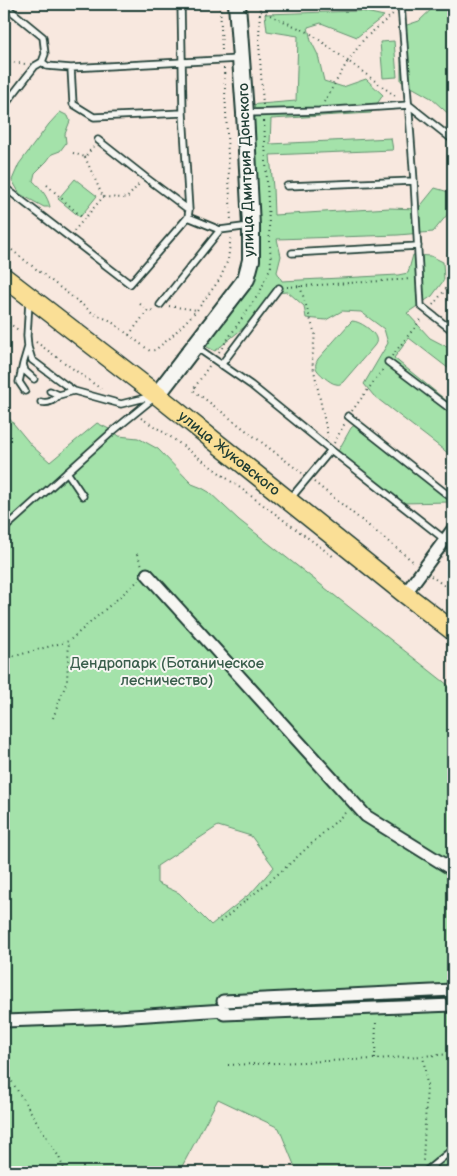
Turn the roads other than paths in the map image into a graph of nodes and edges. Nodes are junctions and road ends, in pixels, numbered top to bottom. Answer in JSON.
{"nodes":[{"id":1,"x":181,"y":4,"type":"edge"},
{"id":2,"x":237,"y":4,"type":"edge"},
{"id":3,"x":4,"y":5,"type":"edge"},
{"id":4,"x":402,"y":6,"type":"edge"},
{"id":5,"x":241,"y":59,"type":"junction"},
{"id":6,"x":42,"y":62,"type":"junction"},
{"id":7,"x":182,"y":62,"type":"junction"},
{"id":8,"x":70,"y":68,"type":"junction"},
{"id":9,"x":408,"y":105,"type":"junction"},
{"id":10,"x":4,"y":106,"type":"edge"},
{"id":11,"x":183,"y":113,"type":"junction"},
{"id":12,"x":245,"y":113,"type":"junction"},
{"id":13,"x":98,"y":140,"type":"road end"},
{"id":14,"x":453,"y":140,"type":"edge"},
{"id":15,"x":414,"y":181,"type":"junction"},
{"id":16,"x":287,"y":186,"type":"dead end"},
{"id":17,"x":4,"y":187,"type":"edge"},
{"id":18,"x":189,"y":210,"type":"junction"},
{"id":19,"x":188,"y":217,"type":"junction"},
{"id":20,"x":250,"y":226,"type":"junction"},
{"id":21,"x":220,"y":230,"type":"junction"},
{"id":22,"x":418,"y":246,"type":"junction"},
{"id":23,"x":292,"y":253,"type":"dead end"},
{"id":24,"x":4,"y":277,"type":"edge"},
{"id":25,"x":279,"y":288,"type":"road end"},
{"id":26,"x":29,"y":297,"type":"junction"},
{"id":27,"x":160,"y":305,"type":"road end"},
{"id":28,"x":453,"y":331,"type":"edge"},
{"id":29,"x":28,"y":347,"type":"junction"},
{"id":30,"x":195,"y":347,"type":"junction"},
{"id":31,"x":388,"y":362,"type":"dead end"},
{"id":32,"x":22,"y":364,"type":"junction"},
{"id":33,"x":221,"y":365,"type":"junction"},
{"id":34,"x":34,"y":380,"type":"dead end"},
{"id":35,"x":50,"y":390,"type":"dead end"},
{"id":36,"x":25,"y":391,"type":"dead end"},
{"id":37,"x":74,"y":391,"type":"junction"},
{"id":38,"x":59,"y":395,"type":"junction"},
{"id":39,"x":157,"y":395,"type":"junction"},
{"id":40,"x":41,"y":402,"type":"dead end"},
{"id":41,"x":453,"y":412,"type":"edge"},
{"id":42,"x":348,"y":416,"type":"dead end"},
{"id":43,"x":331,"y":450,"type":"junction"},
{"id":44,"x":67,"y":472,"type":"junction"},
{"id":45,"x":83,"y":496,"type":"dead end"},
{"id":46,"x":453,"y":499,"type":"edge"},
{"id":47,"x":289,"y":501,"type":"junction"},
{"id":48,"x":4,"y":529,"type":"edge"},
{"id":49,"x":453,"y":529,"type":"edge"},
{"id":50,"x":449,"y":543,"type":"edge"},
{"id":51,"x":147,"y":574,"type":"road end"},
{"id":52,"x":404,"y":594,"type":"junction"},
{"id":53,"x":453,"y":630,"type":"edge"},
{"id":54,"x":453,"y":870,"type":"edge"},
{"id":55,"x":453,"y":990,"type":"edge"},
{"id":56,"x":453,"y":1005,"type":"edge"},
{"id":57,"x":224,"y":1008,"type":"junction"},
{"id":58,"x":4,"y":1022,"type":"edge"},
{"id":59,"x":453,"y":1149,"type":"edge"},
{"id":60,"x":426,"y":1171,"type":"edge"}],
"edges":[{"from":1,"to":7,"type":"lane"},
{"from":2,"to":5,"type":"street","name":"улица Дмитрия Донского"},
{"from":3,"to":6,"type":"lane"},
{"from":4,"to":9,"type":"lane"},
{"from":5,"to":7,"type":"lane"},
{"from":5,"to":12,"type":"street","name":"улица Дмитрия Донского"},
{"from":6,"to":8,"type":"lane"},
{"from":6,"to":10,"type":"lane"},
{"from":7,"to":8,"type":"lane"},
{"from":7,"to":11,"type":"lane"},
{"from":8,"to":11,"type":"lane"},
{"from":9,"to":12,"type":"lane"},
{"from":9,"to":14,"type":"lane"},
{"from":9,"to":15,"type":"lane"},
{"from":11,"to":18,"type":"lane"},
{"from":12,"to":20,"type":"street","name":"улица Дмитрия Донского"},
{"from":13,"to":18,"type":"lane"},
{"from":15,"to":16,"type":"lane"},
{"from":15,"to":22,"type":"lane"},
{"from":17,"to":19,"type":"lane"},
{"from":18,"to":19,"type":"lane"},
{"from":19,"to":21,"type":"lane"},
{"from":20,"to":21,"type":"lane"},
{"from":20,"to":30,"type":"street","name":"улица Дмитрия Донского"},
{"from":21,"to":27,"type":"lane"},
{"from":22,"to":23,"type":"lane"},
{"from":22,"to":28,"type":"lane"},
{"from":24,"to":26,"type":"main road","name":"улица Жуковского"},
{"from":25,"to":33,"type":"lane"},
{"from":26,"to":29,"type":"lane"},
{"from":26,"to":39,"type":"main road","name":"улица Жуковского"},
{"from":29,"to":32,"type":"lane"},
{"from":29,"to":37,"type":"lane"},
{"from":30,"to":33,"type":"lane"},
{"from":30,"to":39,"type":"street","name":"улица Дмитрия Донского"},
{"from":31,"to":41,"type":"lane"},
{"from":32,"to":34,"type":"lane"},
{"from":32,"to":36,"type":"lane"},
{"from":33,"to":43,"type":"lane"},
{"from":35,"to":38,"type":"lane"},
{"from":37,"to":38,"type":"lane"},
{"from":37,"to":39,"type":"lane"},
{"from":38,"to":40,"type":"lane"},
{"from":39,"to":44,"type":"lane"},
{"from":39,"to":47,"type":"main road","name":"улица Жуковского"},
{"from":42,"to":46,"type":"lane"},
{"from":43,"to":47,"type":"lane"},
{"from":43,"to":50,"type":"lane"},
{"from":44,"to":45,"type":"lane"},
{"from":44,"to":48,"type":"lane"},
{"from":47,"to":52,"type":"main road","name":"улица Жуковского"},
{"from":49,"to":50,"type":"street"},
{"from":50,"to":52,"type":"street"},
{"from":51,"to":54,"type":"street"},
{"from":52,"to":53,"type":"main road","name":"улица Жуковского"},
{"from":55,"to":57,"type":"street"},
{"from":56,"to":57,"type":"street"},
{"from":57,"to":58,"type":"street"},
{"from":59,"to":60,"type":"lane"}]}
